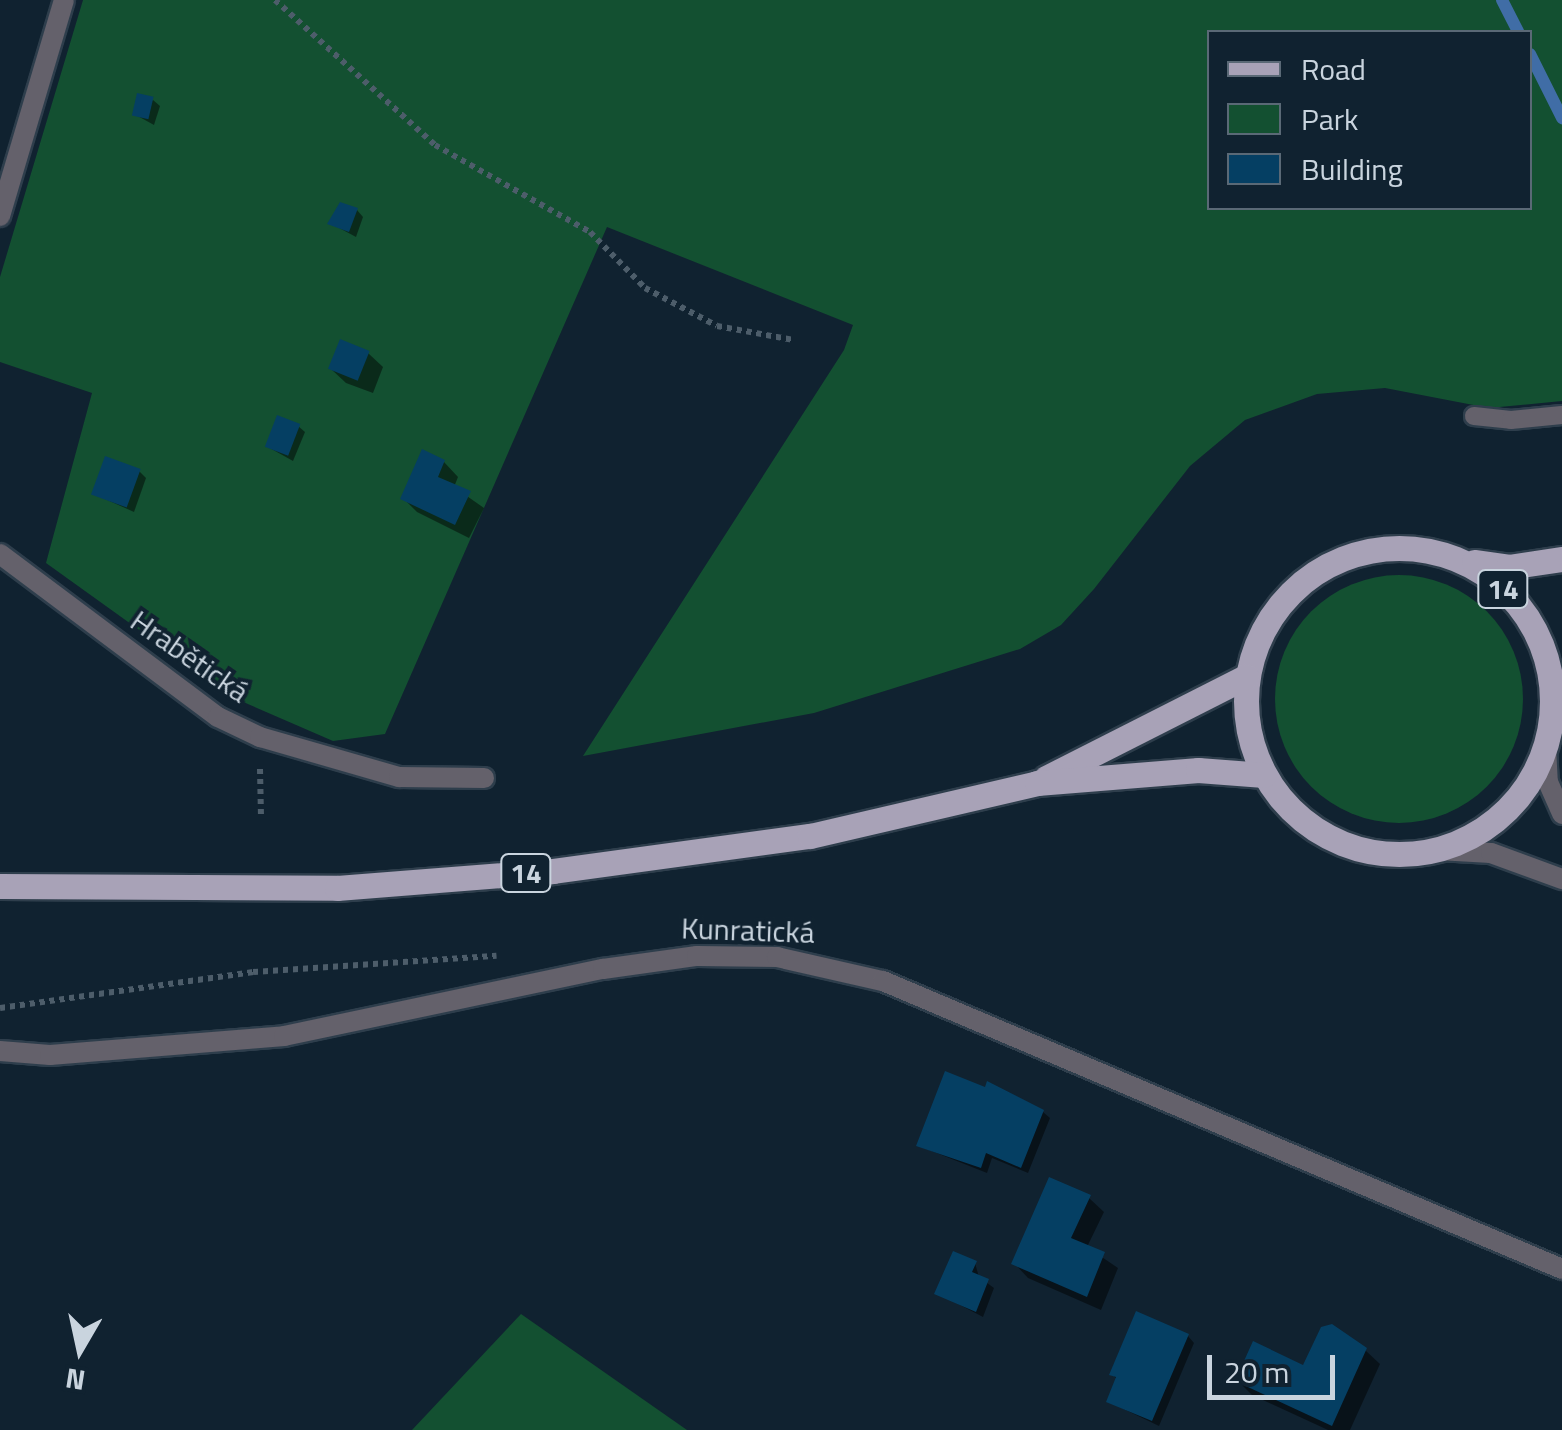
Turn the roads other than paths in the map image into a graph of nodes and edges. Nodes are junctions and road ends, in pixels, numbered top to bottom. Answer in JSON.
{"nodes":[{"id":1,"x":64,"y":0,"type":"edge"},
{"id":2,"x":0,"y":216,"type":"edge"},
{"id":3,"x":1562,"y":414,"type":"edge"},
{"id":4,"x":1474,"y":416,"type":"dead end"},
{"id":5,"x":0,"y":554,"type":"edge"},
{"id":6,"x":1451,"y":557,"type":"junction"},
{"id":7,"x":1562,"y":558,"type":"edge"},
{"id":8,"x":1247,"y":676,"type":"junction"},
{"id":9,"x":1562,"y":702,"type":"edge"},
{"id":10,"x":1548,"y":741,"type":"junction"},
{"id":11,"x":1264,"y":775,"type":"junction"},
{"id":12,"x":484,"y":778,"type":"dead end"},
{"id":13,"x":1037,"y":783,"type":"junction"},
{"id":14,"x":1562,"y":814,"type":"edge"},
{"id":15,"x":1438,"y":850,"type":"junction"},
{"id":16,"x":1562,"y":878,"type":"edge"},
{"id":17,"x":0,"y":886,"type":"edge"},
{"id":18,"x":0,"y":1050,"type":"edge"},
{"id":19,"x":1562,"y":1269,"type":"edge"}],
"edges":[{"from":1,"to":2,"type":"street"},
{"from":3,"to":4,"type":"lane"},
{"from":5,"to":12,"type":"street","name":"Hrabětická"},
{"from":6,"to":7,"type":"main road","number":"14"},
{"from":6,"to":8,"type":"main road","number":"14"},
{"from":6,"to":10,"type":"main road","number":"14"},
{"from":8,"to":11,"type":"main road","number":"14"},
{"from":8,"to":13,"type":"main road","number":"14"},
{"from":9,"to":10,"type":"main road","number":"14"},
{"from":10,"to":14,"type":"street"},
{"from":10,"to":15,"type":"main road","number":"14"},
{"from":11,"to":13,"type":"main road","number":"14"},
{"from":11,"to":15,"type":"main road","number":"14"},
{"from":13,"to":17,"type":"main road","number":"14"},
{"from":15,"to":16,"type":"street"},
{"from":18,"to":19,"type":"street","name":"Kunratická"}]}
